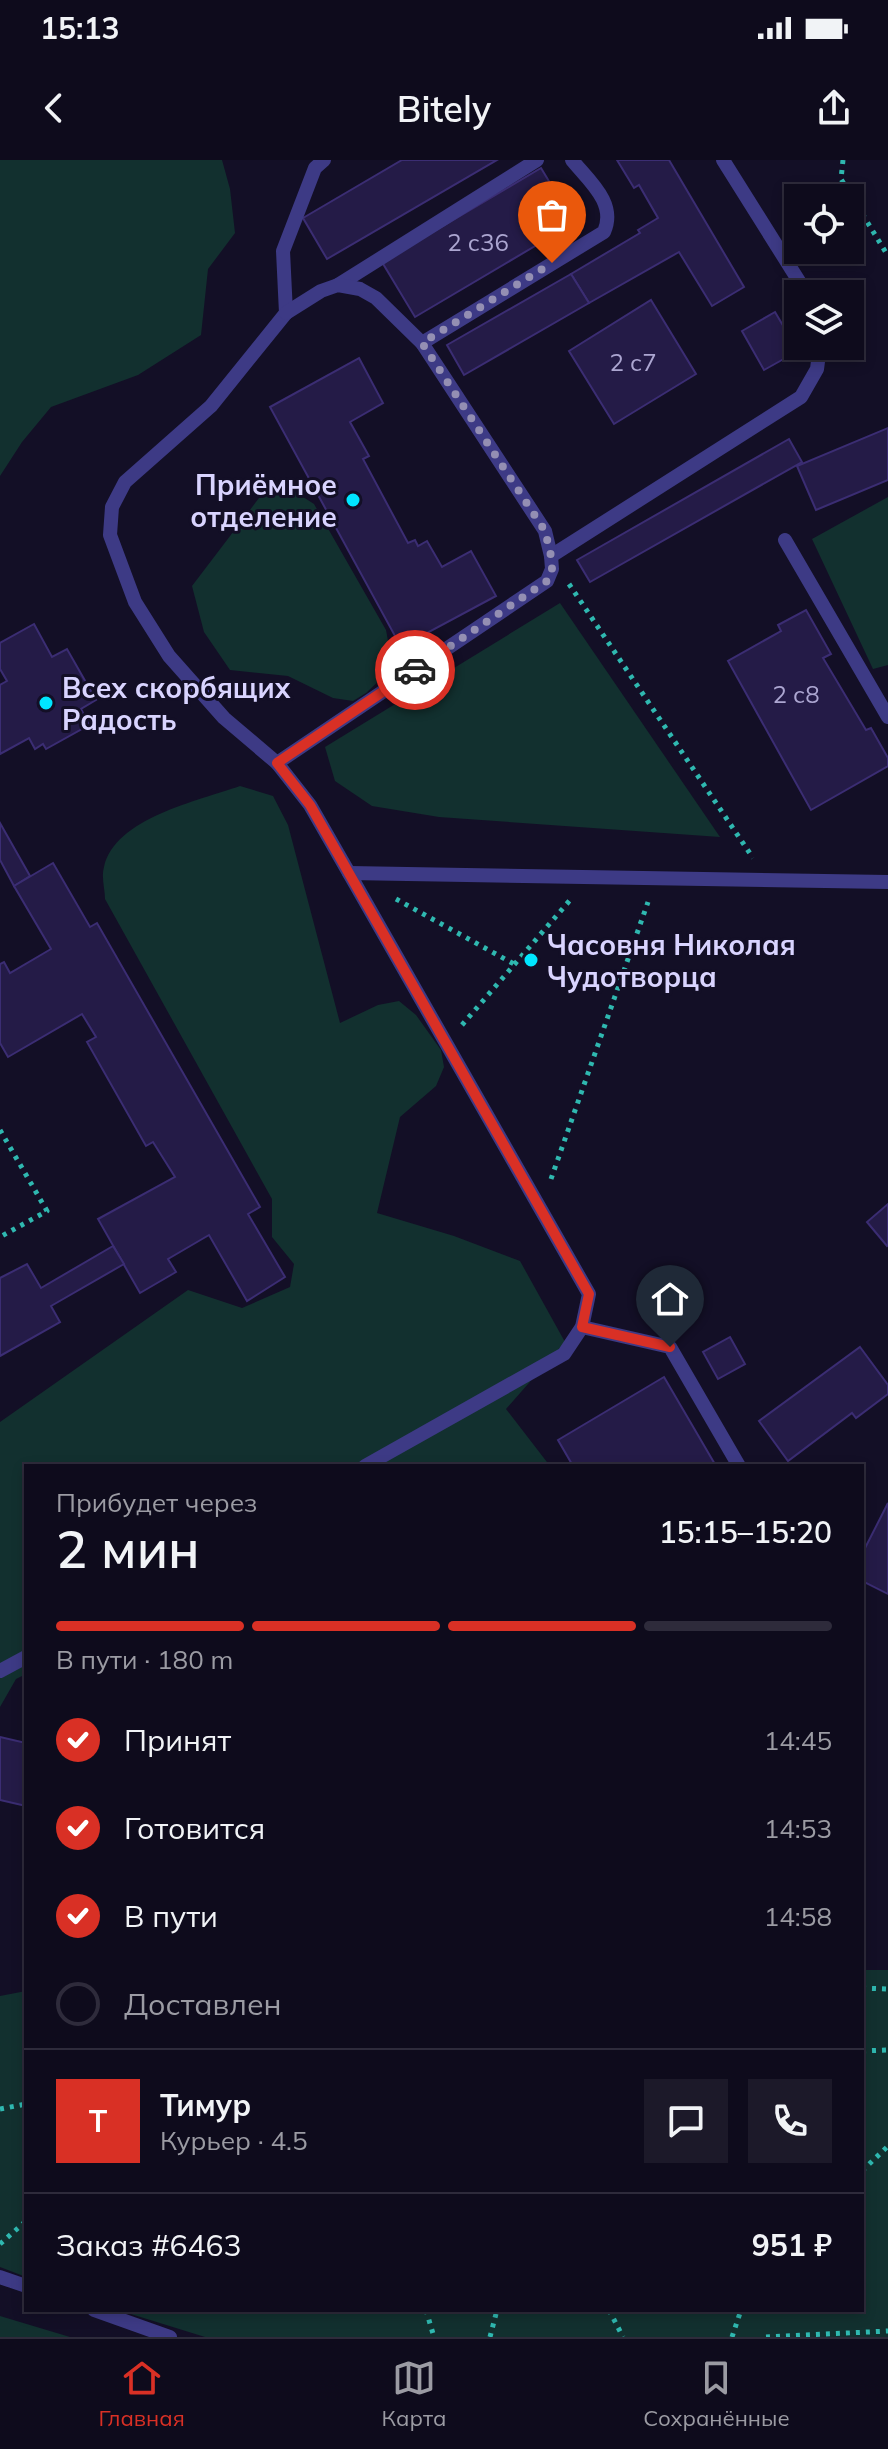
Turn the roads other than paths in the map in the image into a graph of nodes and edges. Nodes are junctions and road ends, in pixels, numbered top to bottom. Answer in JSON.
{"nodes":[{"id":1,"x":324,"y":160,"type":"edge"},
{"id":2,"x":537,"y":160,"type":"edge"},
{"id":3,"x":572,"y":160,"type":"edge"},
{"id":4,"x":723,"y":160,"type":"edge"},
{"id":5,"x":798,"y":280,"type":"edge"},
{"id":6,"x":338,"y":285,"type":"junction"},
{"id":7,"x":286,"y":313,"type":"junction"},
{"id":8,"x":422,"y":343,"type":"junction"},
{"id":9,"x":818,"y":360,"type":"edge"},
{"id":10,"x":785,"y":540,"type":"dead end"},
{"id":11,"x":551,"y":556,"type":"junction"},
{"id":12,"x":888,"y":717,"type":"edge"},
{"id":13,"x":277,"y":763,"type":"junction"},
{"id":14,"x":349,"y":873,"type":"junction"},
{"id":15,"x":888,"y":882,"type":"edge"},
{"id":16,"x":582,"y":1327,"type":"junction"},
{"id":17,"x":369,"y":1464,"type":"edge"},
{"id":18,"x":738,"y":1464,"type":"edge"},
{"id":19,"x":24,"y":1658,"type":"edge"},
{"id":20,"x":0,"y":1671,"type":"edge"},
{"id":21,"x":0,"y":2277,"type":"edge"},
{"id":22,"x":24,"y":2285,"type":"edge"},
{"id":23,"x":100,"y":2312,"type":"edge"},
{"id":24,"x":170,"y":2337,"type":"edge"}],
"edges":[{"from":1,"to":7,"type":"lane"},
{"from":2,"to":6,"type":"lane"},
{"from":3,"to":8,"type":"lane"},
{"from":4,"to":5,"type":"lane"},
{"from":6,"to":7,"type":"lane"},
{"from":6,"to":8,"type":"lane"},
{"from":7,"to":13,"type":"lane"},
{"from":8,"to":11,"type":"lane"},
{"from":9,"to":11,"type":"lane"},
{"from":10,"to":12,"type":"lane"},
{"from":11,"to":13,"type":"lane"},
{"from":13,"to":14,"type":"lane"},
{"from":14,"to":15,"type":"lane"},
{"from":14,"to":16,"type":"lane"},
{"from":16,"to":17,"type":"lane"},
{"from":16,"to":18,"type":"lane"},
{"from":19,"to":20,"type":"lane"},
{"from":21,"to":22,"type":"lane"},
{"from":23,"to":24,"type":"lane"}]}
